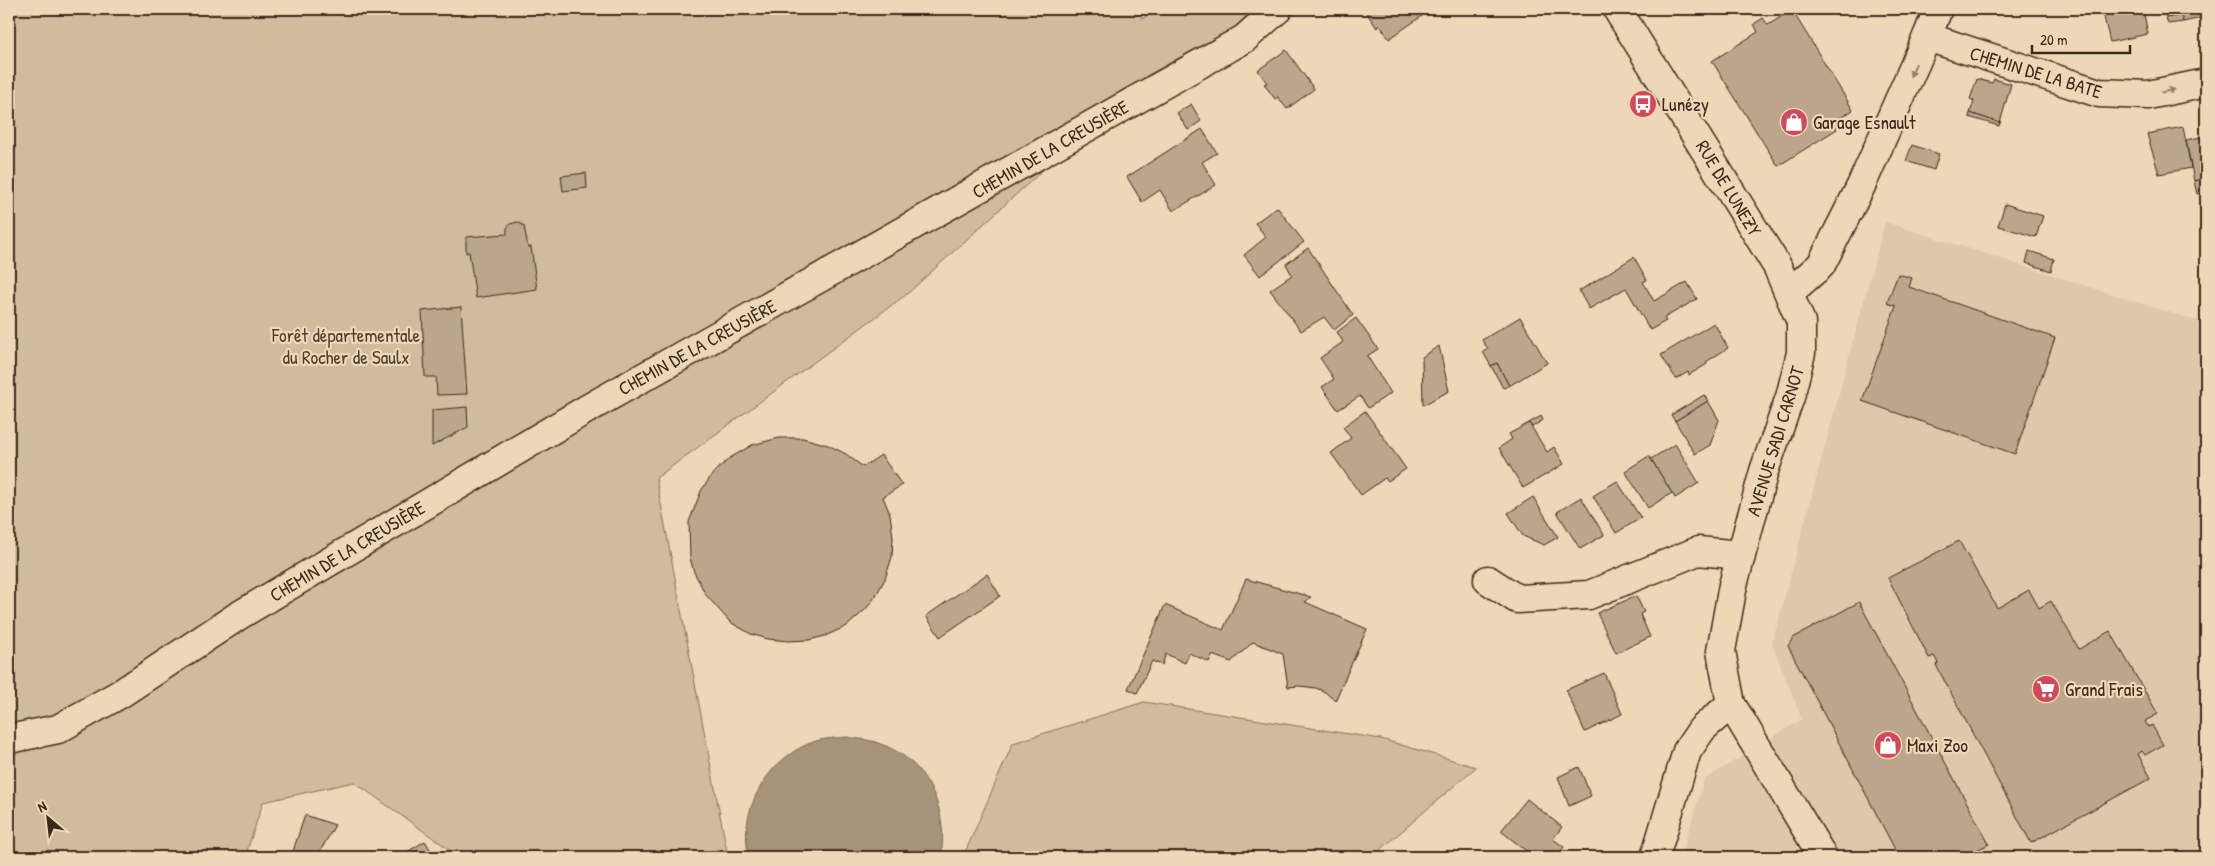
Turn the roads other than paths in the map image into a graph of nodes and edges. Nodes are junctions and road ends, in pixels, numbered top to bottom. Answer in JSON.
{"nodes":[{"id":1,"x":1278,"y":9,"type":"edge"},
{"id":2,"x":1617,"y":9,"type":"edge"},
{"id":3,"x":1938,"y":9,"type":"edge"},
{"id":4,"x":1927,"y":38,"type":"junction"},
{"id":5,"x":2206,"y":83,"type":"edge"},
{"id":6,"x":1790,"y":292,"type":"junction"},
{"id":7,"x":1741,"y":555,"type":"junction"},
{"id":8,"x":1488,"y":580,"type":"dead end"},
{"id":9,"x":1731,"y":704,"type":"junction"},
{"id":10,"x":9,"y":739,"type":"edge"},
{"id":11,"x":1655,"y":857,"type":"edge"},
{"id":12,"x":1823,"y":857,"type":"edge"}],
"edges":[{"from":1,"to":10,"type":"street","name":"CHEMIN DE LA CREUSIÈRE"},
{"from":2,"to":6,"type":"street","name":"RUE DE LUNEZY"},
{"from":3,"to":4,"type":"street"},
{"from":4,"to":5,"type":"street","name":"CHEMIN DE LA BATE","one_way":true},
{"from":4,"to":6,"type":"street","one_way":true},
{"from":6,"to":7,"type":"street","name":"AVENUE SADI CARNOT"},
{"from":7,"to":8,"type":"street"},
{"from":7,"to":9,"type":"street","name":"AVENUE SADI CARNOT"},
{"from":9,"to":11,"type":"street"},
{"from":9,"to":12,"type":"street"}]}
